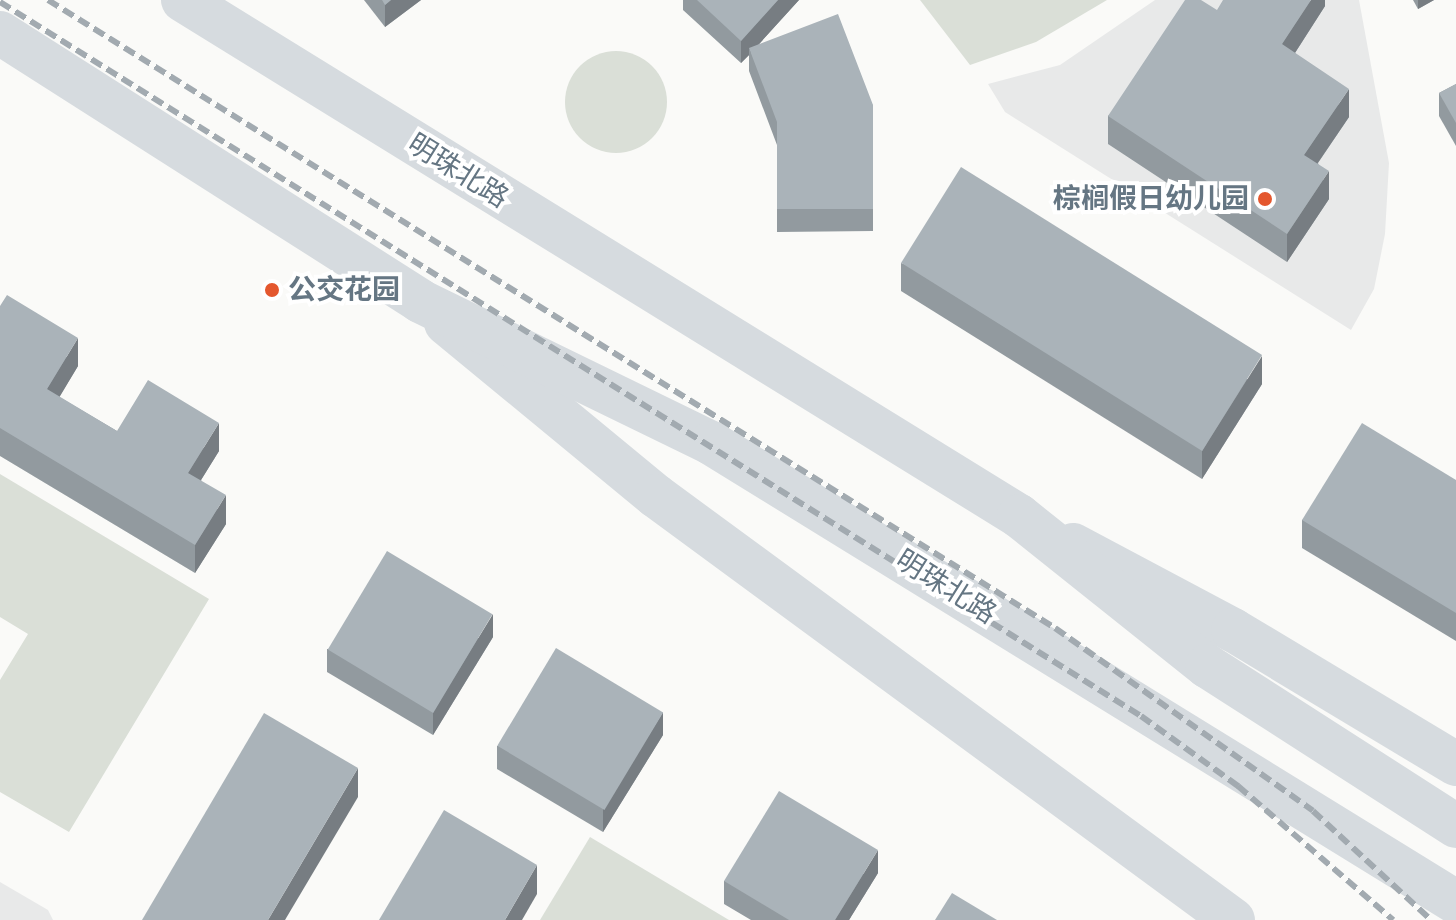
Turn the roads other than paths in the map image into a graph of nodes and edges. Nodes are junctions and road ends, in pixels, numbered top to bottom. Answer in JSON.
{"nodes":[{"id":1,"x":183,"y":0,"type":"edge"},
{"id":2,"x":0,"y":33,"type":"edge"},
{"id":3,"x":420,"y":301,"type":"junction"},
{"id":4,"x":1019,"y":516,"type":"junction"},
{"id":5,"x":1456,"y":764,"type":"edge"},
{"id":6,"x":1456,"y":826,"type":"edge"},
{"id":7,"x":1456,"y":902,"type":"edge"},
{"id":8,"x":1233,"y":920,"type":"edge"}],
"edges":[{"from":1,"to":4,"type":"main road","name":"明珠北路"},
{"from":2,"to":3,"type":"main road","name":"明珠北路"},
{"from":3,"to":7,"type":"main road","name":"明珠北路"},
{"from":3,"to":8,"type":"main road","name":"明珠北路"},
{"from":4,"to":5,"type":"main road","name":"明珠北路"},
{"from":4,"to":6,"type":"main road","name":"明珠北路"}]}
